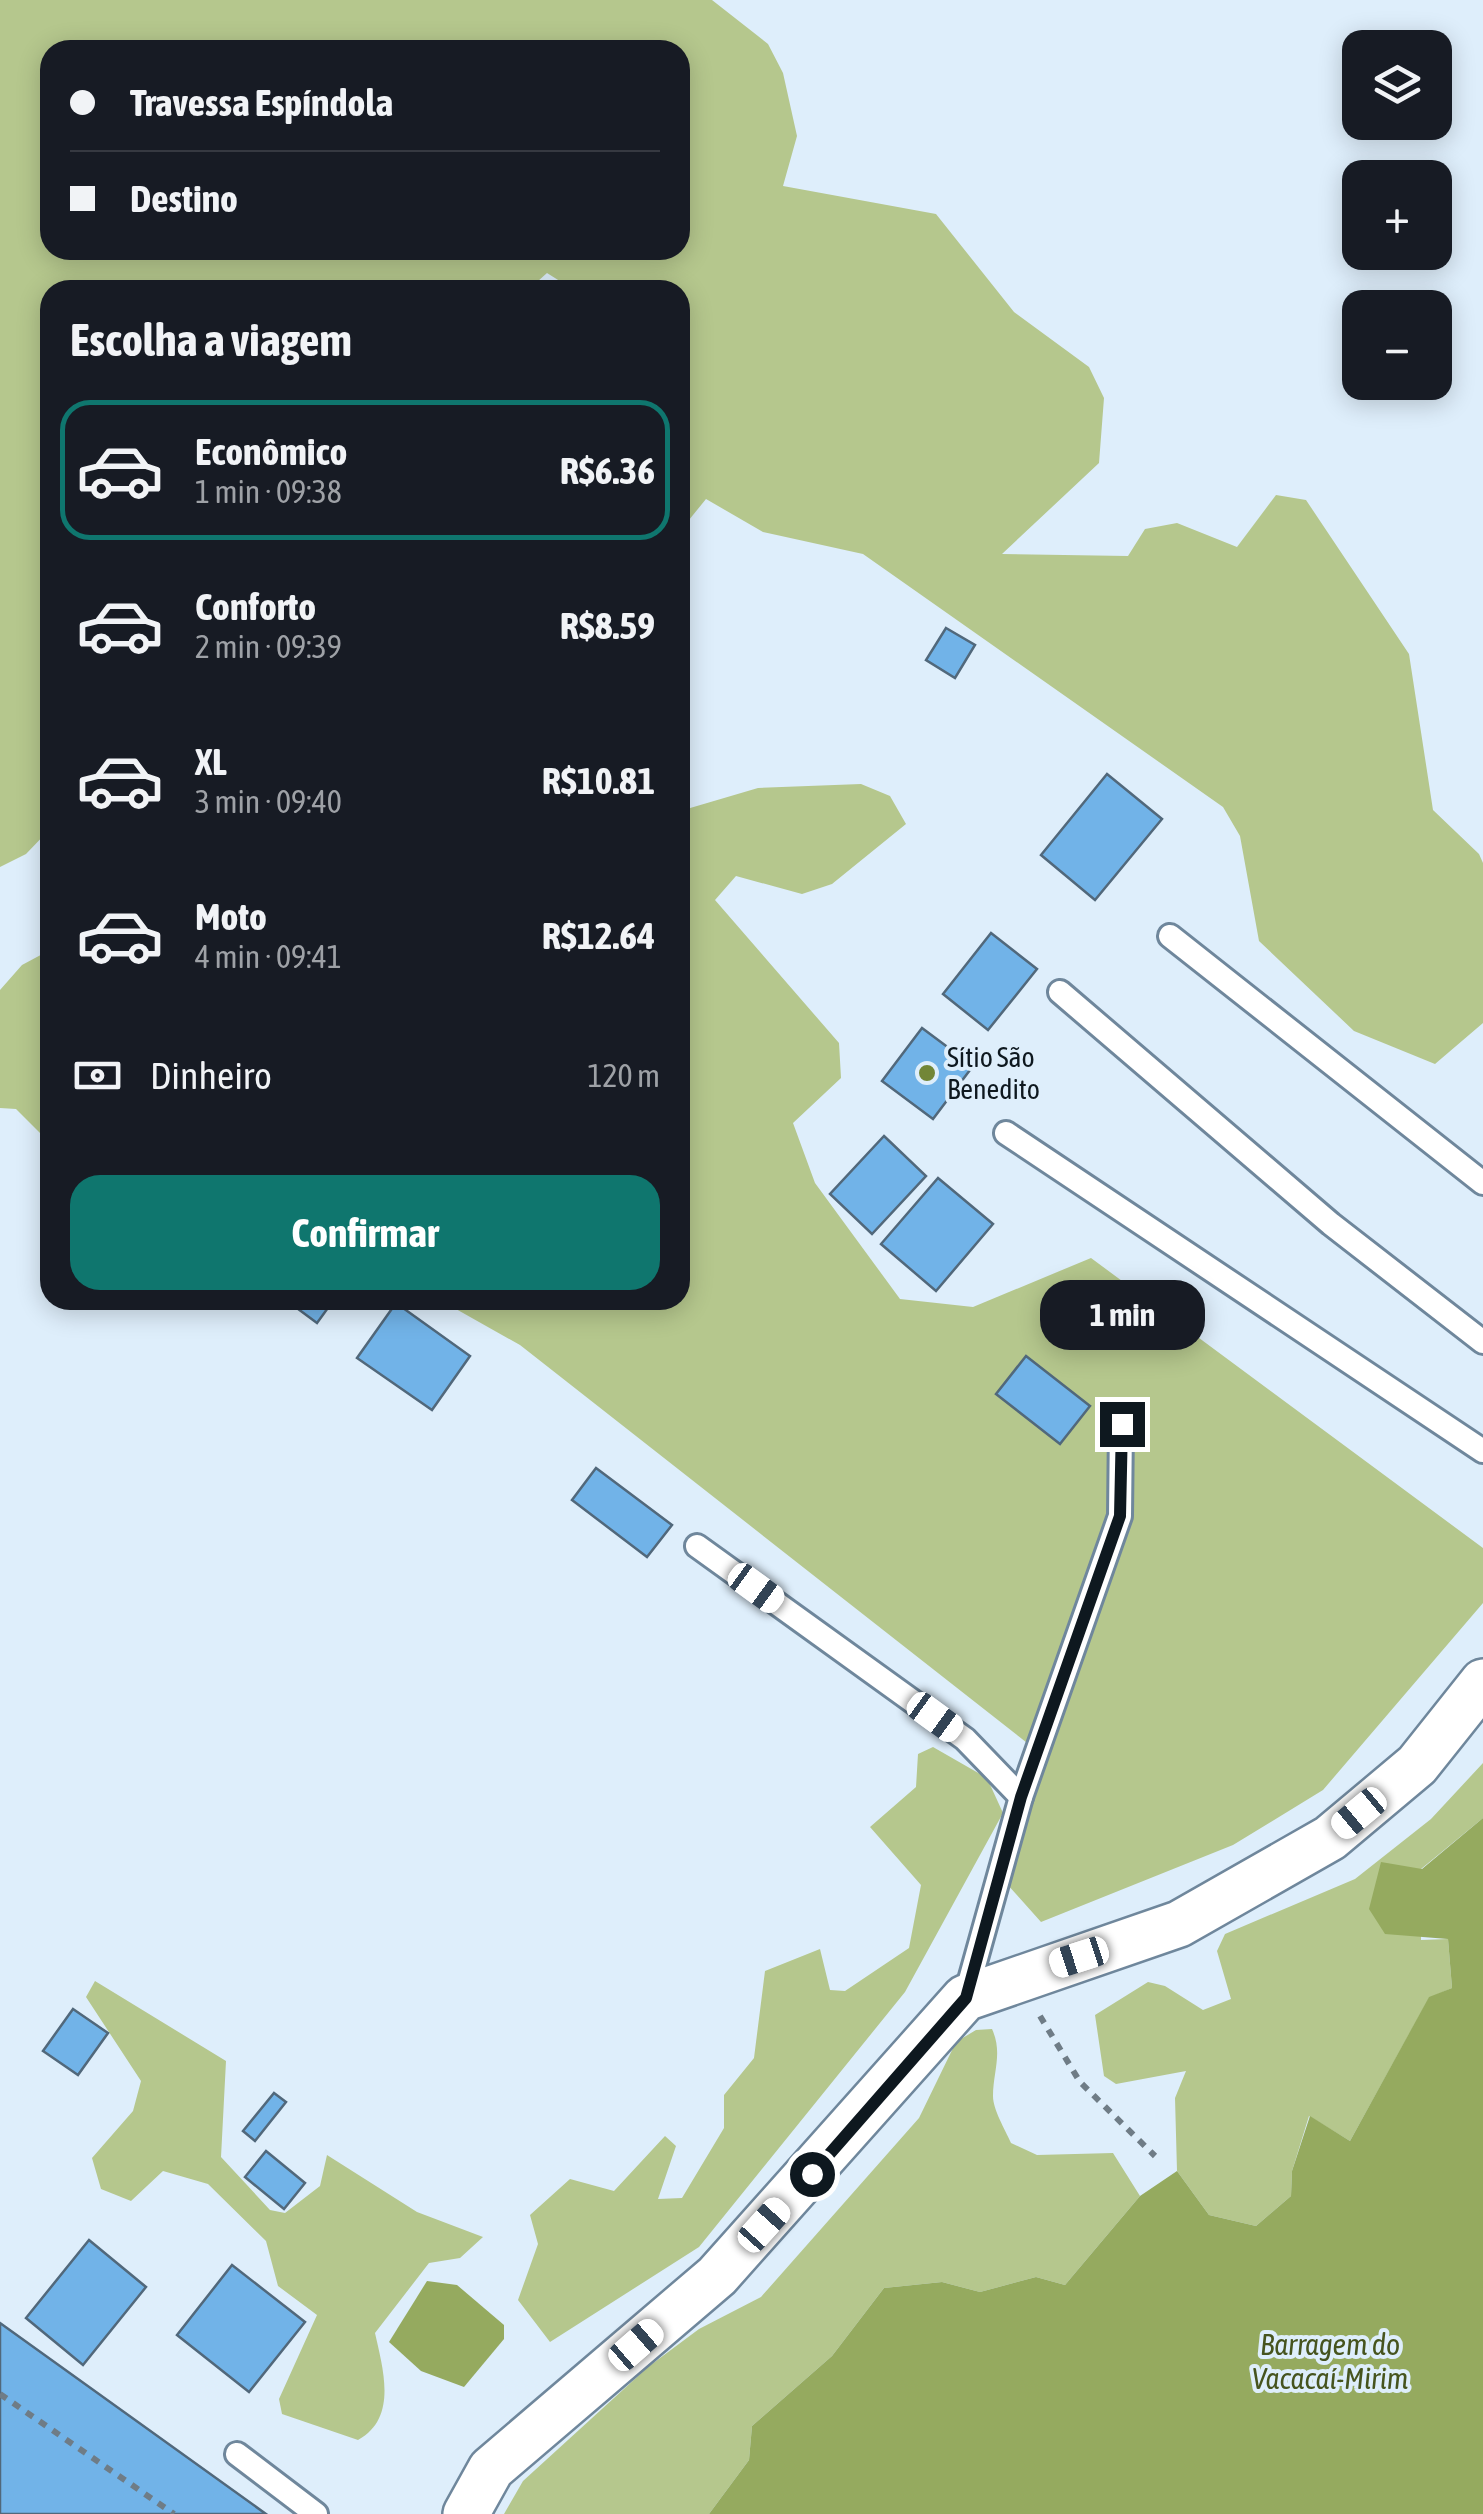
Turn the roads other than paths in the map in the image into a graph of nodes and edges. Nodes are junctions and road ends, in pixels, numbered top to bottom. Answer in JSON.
{"nodes":[{"id":1,"x":1170,"y":936,"type":"dead end"},
{"id":2,"x":1060,"y":992,"type":"dead end"},
{"id":3,"x":1006,"y":1132,"type":"dead end"},
{"id":4,"x":1483,"y":1183,"type":"edge"},
{"id":5,"x":1483,"y":1342,"type":"edge"},
{"id":6,"x":1122,"y":1424,"type":"dead end"},
{"id":7,"x":1483,"y":1450,"type":"edge"},
{"id":8,"x":697,"y":1546,"type":"dead end"},
{"id":9,"x":1483,"y":1682,"type":"edge"},
{"id":10,"x":1021,"y":1797,"type":"junction"},
{"id":11,"x":966,"y":1998,"type":"junction"},
{"id":12,"x":237,"y":2454,"type":"dead end"},
{"id":13,"x":316,"y":2514,"type":"edge"},
{"id":14,"x":466,"y":2514,"type":"edge"}],
"edges":[{"from":1,"to":4,"type":"lane"},
{"from":2,"to":5,"type":"lane"},
{"from":3,"to":7,"type":"lane"},
{"from":6,"to":10,"type":"lane"},
{"from":8,"to":10,"type":"lane"},
{"from":9,"to":11,"type":"street"},
{"from":10,"to":11,"type":"lane"},
{"from":11,"to":14,"type":"street"},
{"from":12,"to":13,"type":"lane"}]}
